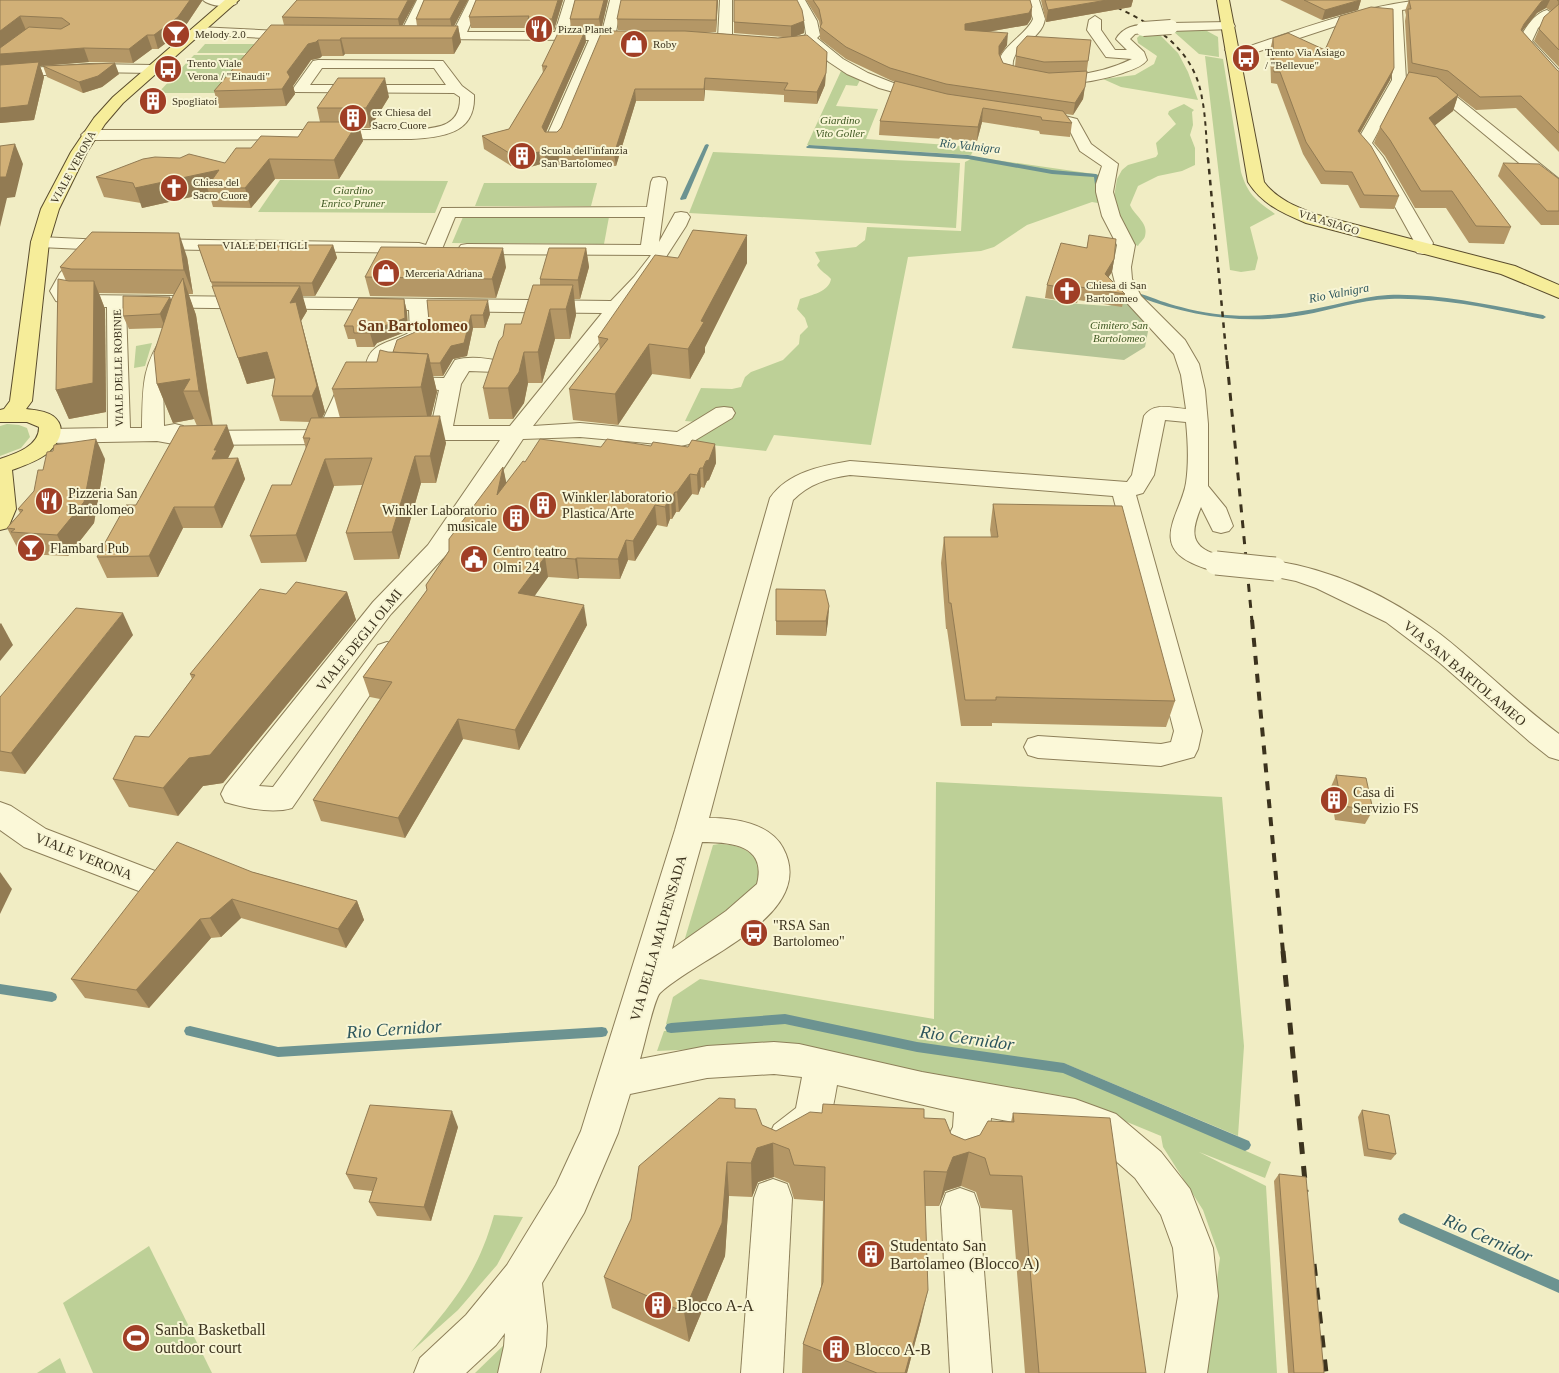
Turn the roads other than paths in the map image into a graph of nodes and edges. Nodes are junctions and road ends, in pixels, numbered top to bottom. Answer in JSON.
{"nodes":[{"id":1,"x":209,"y":0,"type":"edge"},
{"id":2,"x":423,"y":0,"type":"edge"},
{"id":3,"x":475,"y":0,"type":"edge"},
{"id":4,"x":571,"y":0,"type":"edge"},
{"id":5,"x":616,"y":0,"type":"edge"},
{"id":6,"x":726,"y":0,"type":"edge"},
{"id":7,"x":799,"y":0,"type":"edge"},
{"id":8,"x":1033,"y":0,"type":"edge"},
{"id":9,"x":1223,"y":0,"type":"edge"},
{"id":10,"x":1431,"y":0,"type":"edge"},
{"id":11,"x":232,"y":2,"type":"edge"},
{"id":12,"x":1398,"y":11,"type":"dead end"},
{"id":13,"x":1547,"y":14,"type":"edge"},
{"id":14,"x":1095,"y":20,"type":"dead end"},
{"id":15,"x":1228,"y":26,"type":"junction"},
{"id":16,"x":198,"y":31,"type":"junction"},
{"id":17,"x":311,"y":36,"type":"edge"},
{"id":18,"x":458,"y":36,"type":"junction"},
{"id":19,"x":561,"y":36,"type":"junction"},
{"id":20,"x":603,"y":36,"type":"junction"},
{"id":21,"x":649,"y":36,"type":"edge"},
{"id":22,"x":711,"y":37,"type":"edge"},
{"id":23,"x":1232,"y":50,"type":"junction"},
{"id":24,"x":1111,"y":54,"type":"junction"},
{"id":25,"x":1139,"y":55,"type":"junction"},
{"id":26,"x":153,"y":69,"type":"junction"},
{"id":27,"x":1117,"y":71,"type":"junction"},
{"id":28,"x":0,"y":74,"type":"edge"},
{"id":29,"x":1559,"y":79,"type":"edge"},
{"id":30,"x":1399,"y":80,"type":"junction"},
{"id":31,"x":456,"y":89,"type":"junction"},
{"id":32,"x":943,"y":102,"type":"edge"},
{"id":33,"x":1025,"y":110,"type":"edge"},
{"id":34,"x":89,"y":135,"type":"junction"},
{"id":35,"x":553,"y":140,"type":"edge"},
{"id":36,"x":659,"y":182,"type":"dead end"},
{"id":37,"x":1559,"y":187,"type":"edge"},
{"id":38,"x":655,"y":212,"type":"junction"},
{"id":39,"x":681,"y":218,"type":"dead end"},
{"id":40,"x":40,"y":242,"type":"junction"},
{"id":41,"x":98,"y":244,"type":"junction"},
{"id":42,"x":433,"y":249,"type":"junction"},
{"id":43,"x":1423,"y":249,"type":"junction"},
{"id":44,"x":1559,"y":292,"type":"edge"},
{"id":45,"x":116,"y":301,"type":"junction"},
{"id":46,"x":190,"y":303,"type":"junction"},
{"id":47,"x":418,"y":306,"type":"junction"},
{"id":48,"x":617,"y":307,"type":"junction"},
{"id":49,"x":496,"y":366,"type":"edge"},
{"id":50,"x":156,"y":370,"type":"junction"},
{"id":51,"x":118,"y":376,"type":"junction"},
{"id":52,"x":383,"y":376,"type":"junction"},
{"id":53,"x":451,"y":384,"type":"junction"},
{"id":54,"x":724,"y":414,"type":"dead end"},
{"id":55,"x":6,"y":416,"type":"edge"},
{"id":56,"x":1196,"y":416,"type":"junction"},
{"id":57,"x":331,"y":426,"type":"junction"},
{"id":58,"x":373,"y":431,"type":"junction"},
{"id":59,"x":260,"y":433,"type":"junction"},
{"id":60,"x":439,"y":433,"type":"junction"},
{"id":61,"x":516,"y":433,"type":"junction"},
{"id":62,"x":155,"y":434,"type":"junction"},
{"id":63,"x":119,"y":435,"type":"junction"},
{"id":64,"x":49,"y":436,"type":"junction"},
{"id":65,"x":0,"y":466,"type":"edge"},
{"id":66,"x":1197,"y":487,"type":"junction"},
{"id":67,"x":1123,"y":490,"type":"junction"},
{"id":68,"x":0,"y":523,"type":"edge"},
{"id":69,"x":1222,"y":526,"type":"dead end"},
{"id":70,"x":401,"y":632,"type":"edge"},
{"id":71,"x":1038,"y":747,"type":"dead end"},
{"id":72,"x":1559,"y":749,"type":"edge"},
{"id":73,"x":0,"y":814,"type":"edge"},
{"id":74,"x":690,"y":830,"type":"junction"},
{"id":75,"x":144,"y":880,"type":"dead end"},
{"id":76,"x":644,"y":986,"type":"junction"},
{"id":77,"x":822,"y":1065,"type":"junction"},
{"id":78,"x":616,"y":1080,"type":"junction"},
{"id":79,"x":974,"y":1098,"type":"junction"},
{"id":80,"x":776,"y":1146,"type":"edge"},
{"id":81,"x":958,"y":1155,"type":"edge"},
{"id":82,"x":773,"y":1198,"type":"dead end"},
{"id":83,"x":960,"y":1208,"type":"dead end"},
{"id":84,"x":521,"y":1279,"type":"junction"},
{"id":85,"x":435,"y":1373,"type":"edge"},
{"id":86,"x":519,"y":1373,"type":"edge"},
{"id":87,"x":762,"y":1373,"type":"edge"},
{"id":88,"x":971,"y":1373,"type":"edge"},
{"id":89,"x":1186,"y":1373,"type":"edge"}],
"edges":[{"from":1,"to":11,"type":"street","name":"VIALE VERONA"},
{"from":2,"to":18,"type":"street"},
{"from":3,"to":18,"type":"street"},
{"from":4,"to":19,"type":"street"},
{"from":5,"to":20,"type":"street"},
{"from":6,"to":22,"type":"street"},
{"from":7,"to":32,"type":"street"},
{"from":8,"to":27,"type":"street"},
{"from":9,"to":15,"type":"main road","name":"VIA ASIAGO"},
{"from":10,"to":23,"type":"street"},
{"from":11,"to":16,"type":"main road","name":"VIALE VERONA"},
{"from":12,"to":30,"type":"street"},
{"from":13,"to":29,"type":"street"},
{"from":14,"to":24,"type":"street"},
{"from":15,"to":23,"type":"main road","name":"VIA ASIAGO"},
{"from":15,"to":25,"type":"street","bridge":true},
{"from":16,"to":17,"type":"street"},
{"from":16,"to":26,"type":"main road","name":"VIALE VERONA"},
{"from":18,"to":19,"type":"street"},
{"from":19,"to":20,"type":"street"},
{"from":20,"to":21,"type":"street"},
{"from":20,"to":35,"type":"street"},
{"from":23,"to":43,"type":"main road","name":"VIA ASIAGO"},
{"from":24,"to":25,"type":"street"},
{"from":24,"to":27,"type":"street"},
{"from":25,"to":27,"type":"street"},
{"from":26,"to":28,"type":"street"},
{"from":26,"to":34,"type":"main road","name":"VIALE VERONA"},
{"from":30,"to":37,"type":"street"},
{"from":30,"to":43,"type":"street"},
{"from":31,"to":31,"type":"street"},
{"from":31,"to":34,"type":"street"},
{"from":33,"to":56,"type":"street","name":"VIA SAN BARTOLAMEO"},
{"from":34,"to":40,"type":"main road","name":"VIALE VERONA"},
{"from":36,"to":38,"type":"street","name":"VIALE DEI TIGLI"},
{"from":38,"to":42,"type":"street"},
{"from":38,"to":42,"type":"street","name":"VIALE DEI TIGLI"},
{"from":39,"to":48,"type":"street","name":"VIALE DEGLI OLMI"},
{"from":40,"to":41,"type":"street","name":"VIALE DEI TIGLI"},
{"from":40,"to":55,"type":"main road","name":"VIALE VERONA"},
{"from":41,"to":42,"type":"street","name":"VIALE DEI TIGLI"},
{"from":41,"to":45,"type":"street","name":"VIALE DELLE ROBINIE"},
{"from":43,"to":44,"type":"main road","name":"VIA ASIAGO"},
{"from":45,"to":46,"type":"street","name":"VIALE DELLE ROBINIE"},
{"from":45,"to":51,"type":"street","name":"VIALE DELLE ROBINIE"},
{"from":46,"to":47,"type":"street","name":"VIALE DELLE ROBINIE"},
{"from":46,"to":50,"type":"street"},
{"from":47,"to":48,"type":"street","name":"VIALE DELLE ROBINIE"},
{"from":47,"to":52,"type":"street"},
{"from":48,"to":61,"type":"street","name":"VIALE DEGLI OLMI"},
{"from":49,"to":53,"type":"street"},
{"from":50,"to":51,"type":"street"},
{"from":50,"to":62,"type":"street"},
{"from":51,"to":63,"type":"street","name":"VIALE DELLE ROBINIE"},
{"from":52,"to":53,"type":"street"},
{"from":52,"to":57,"type":"street"},
{"from":53,"to":60,"type":"street"},
{"from":54,"to":61,"type":"street"},
{"from":55,"to":64,"type":"main road"},
{"from":56,"to":66,"type":"street","name":"VIA SAN BARTOLAMEO"},
{"from":56,"to":67,"type":"street"},
{"from":57,"to":58,"type":"street"},
{"from":57,"to":59,"type":"street"},
{"from":58,"to":59,"type":"street"},
{"from":58,"to":60,"type":"street"},
{"from":59,"to":62,"type":"street"},
{"from":60,"to":61,"type":"street"},
{"from":61,"to":70,"type":"street","name":"VIALE DEGLI OLMI"},
{"from":62,"to":63,"type":"street"},
{"from":63,"to":64,"type":"street"},
{"from":64,"to":65,"type":"main road"},
{"from":65,"to":68,"type":"main road"},
{"from":66,"to":69,"type":"street"},
{"from":66,"to":72,"type":"street","name":"VIA SAN BARTOLAMEO","bridge":true},
{"from":67,"to":71,"type":"street"},
{"from":67,"to":74,"type":"street","name":"VIA DELLA MALPENSADA"},
{"from":73,"to":75,"type":"street","name":"VIALE VERONA"},
{"from":74,"to":76,"type":"street","name":"VIA DELLA MALPENSADA"},
{"from":74,"to":76,"type":"street"},
{"from":76,"to":78,"type":"street","name":"VIA DELLA MALPENSADA"},
{"from":77,"to":78,"type":"street"},
{"from":77,"to":79,"type":"street"},
{"from":77,"to":80,"type":"street"},
{"from":78,"to":84,"type":"street","name":"VIA DELLA MALPENSADA"},
{"from":79,"to":81,"type":"street"},
{"from":79,"to":89,"type":"street"},
{"from":82,"to":87,"type":"street"},
{"from":83,"to":88,"type":"street"},
{"from":84,"to":85,"type":"street","name":"VIA DELLA MALPENSADA"},
{"from":84,"to":86,"type":"street"}]}
